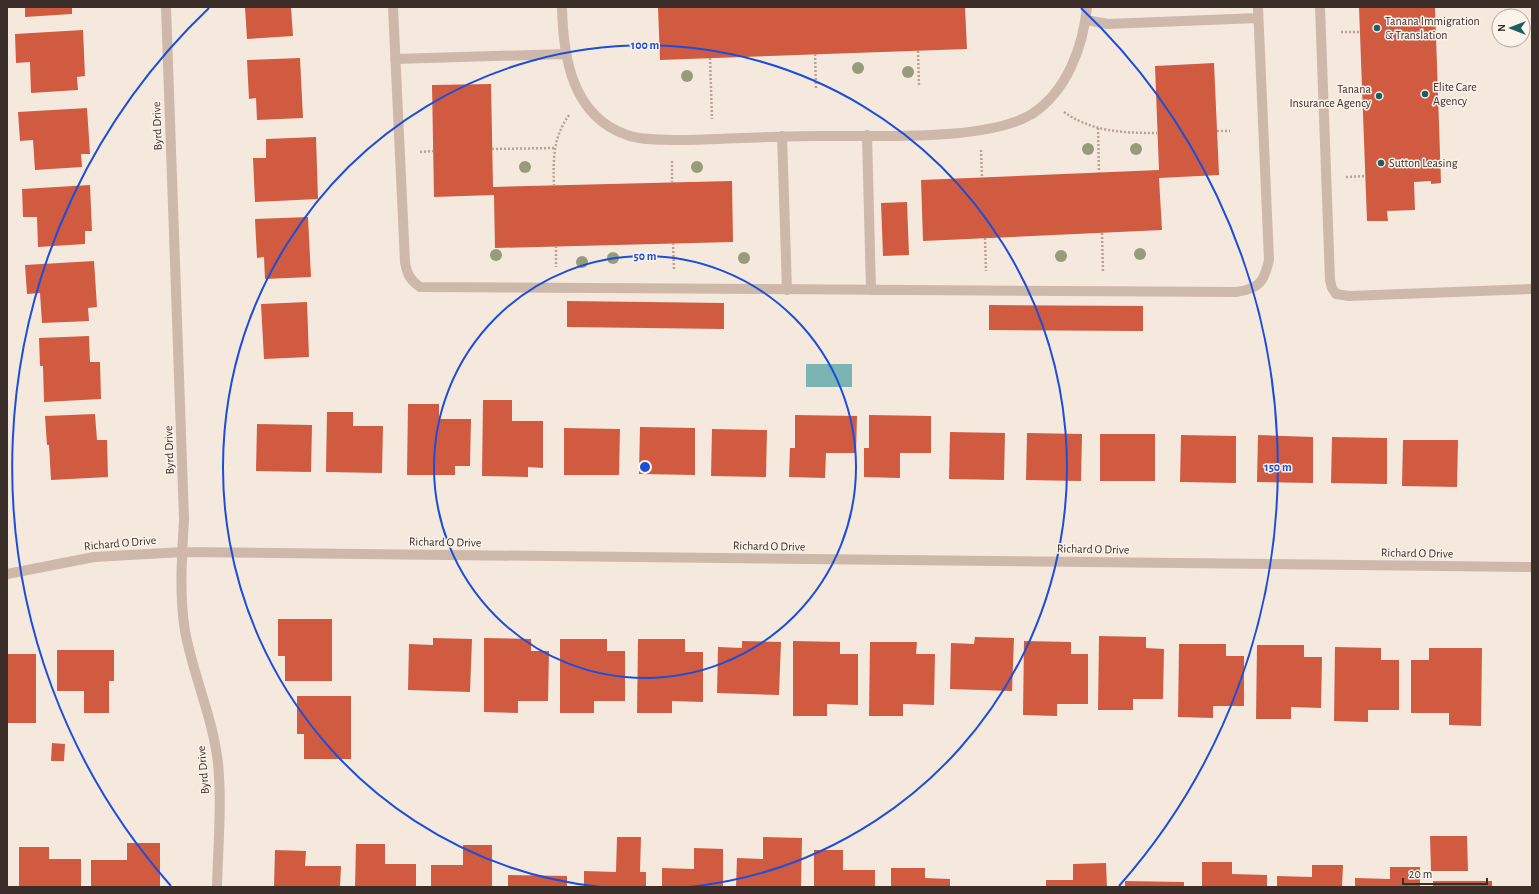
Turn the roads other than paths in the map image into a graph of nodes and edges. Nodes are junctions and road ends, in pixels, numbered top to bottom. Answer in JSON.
{"nodes":[{"id":1,"x":166,"y":7,"type":"edge"},
{"id":2,"x":393,"y":7,"type":"edge"},
{"id":3,"x":562,"y":7,"type":"edge"},
{"id":4,"x":1087,"y":7,"type":"edge"},
{"id":5,"x":1258,"y":7,"type":"edge"},
{"id":6,"x":1320,"y":7,"type":"edge"},
{"id":7,"x":1258,"y":18,"type":"junction"},
{"id":8,"x":1086,"y":20,"type":"junction"},
{"id":9,"x":565,"y":54,"type":"junction"},
{"id":10,"x":395,"y":59,"type":"junction"},
{"id":11,"x":867,"y":135,"type":"junction"},
{"id":12,"x":782,"y":136,"type":"junction"},
{"id":13,"x":1532,"y":289,"type":"edge"},
{"id":14,"x":787,"y":290,"type":"junction"},
{"id":15,"x":871,"y":290,"type":"junction"},
{"id":16,"x":182,"y":552,"type":"junction"},
{"id":17,"x":1532,"y":567,"type":"edge"},
{"id":18,"x":7,"y":574,"type":"edge"},
{"id":19,"x":217,"y":887,"type":"edge"}],
"edges":[{"from":1,"to":16,"type":"street","name":"Byrd Drive"},
{"from":2,"to":10,"type":"street"},
{"from":3,"to":9,"type":"street"},
{"from":4,"to":8,"type":"street"},
{"from":5,"to":7,"type":"street"},
{"from":6,"to":13,"type":"street"},
{"from":7,"to":8,"type":"street"},
{"from":7,"to":15,"type":"street"},
{"from":8,"to":11,"type":"street"},
{"from":9,"to":10,"type":"street"},
{"from":9,"to":12,"type":"street"},
{"from":10,"to":14,"type":"street"},
{"from":11,"to":12,"type":"street"},
{"from":11,"to":15,"type":"street"},
{"from":12,"to":14,"type":"street"},
{"from":14,"to":15,"type":"street"},
{"from":16,"to":17,"type":"street","name":"Richard O Drive"},
{"from":16,"to":18,"type":"street","name":"Richard O Drive"},
{"from":16,"to":19,"type":"street","name":"Byrd Drive"}]}
